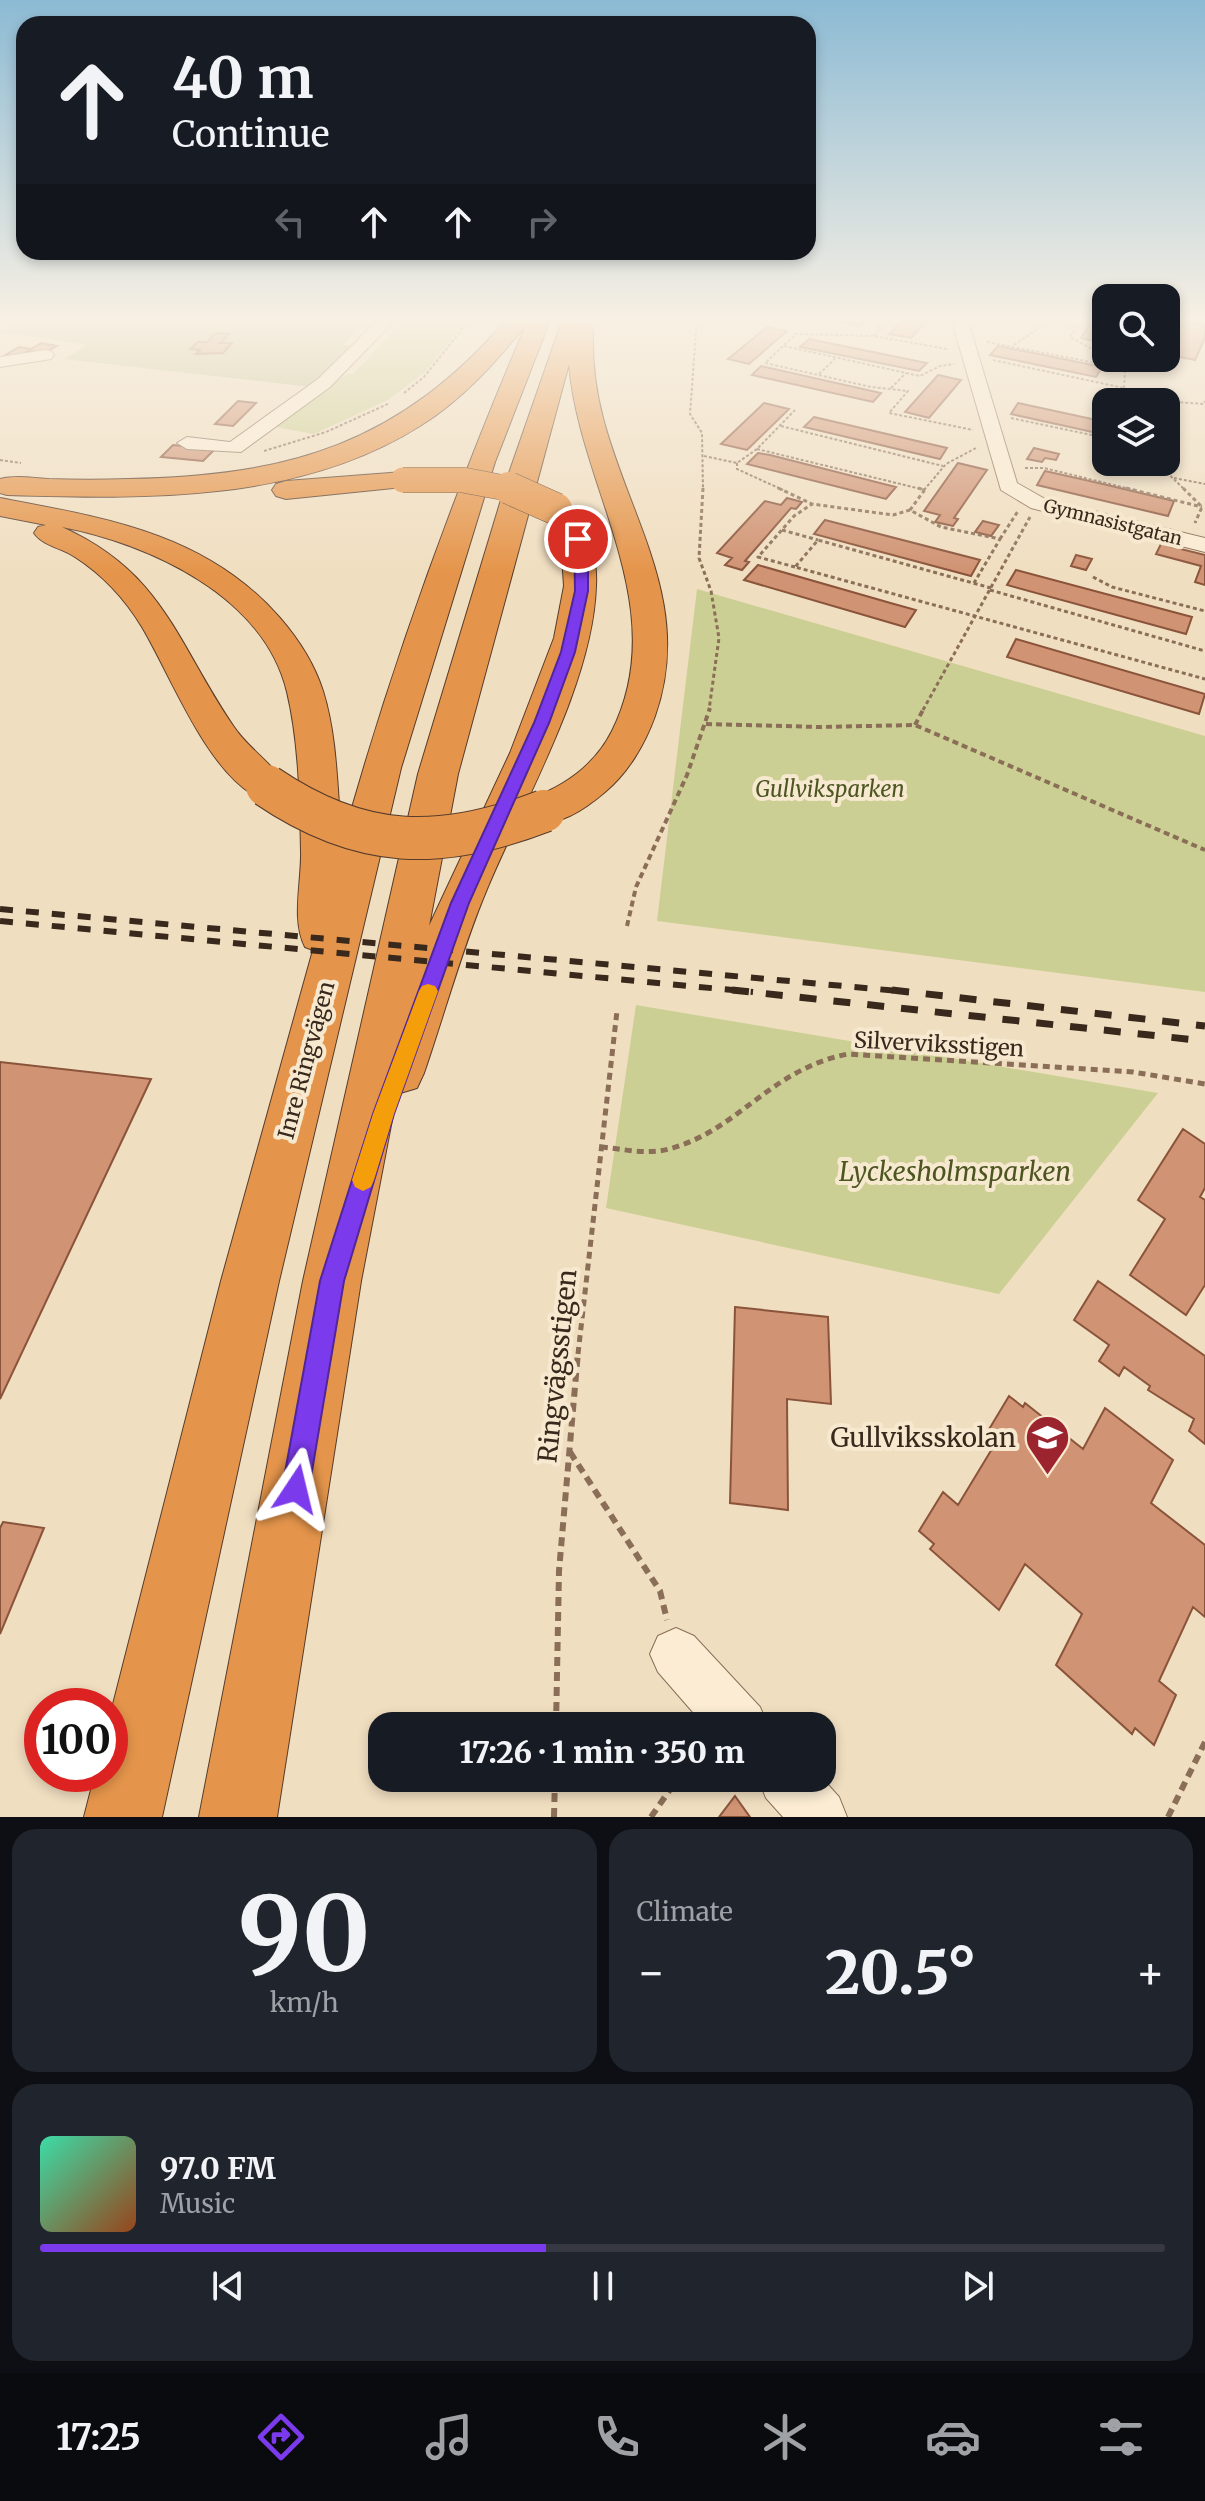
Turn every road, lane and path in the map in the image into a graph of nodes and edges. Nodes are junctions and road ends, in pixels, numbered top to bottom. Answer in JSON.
{"nodes":[{"id":1,"x":297,"y":403,"type":"edge"},
{"id":2,"x":437,"y":403,"type":"edge"},
{"id":3,"x":505,"y":403,"type":"edge"},
{"id":4,"x":546,"y":403,"type":"edge"},
{"id":5,"x":585,"y":403,"type":"edge"},
{"id":6,"x":691,"y":403,"type":"edge"},
{"id":7,"x":898,"y":403,"type":"edge"},
{"id":8,"x":989,"y":403,"type":"edge"},
{"id":9,"x":795,"y":410,"type":"dead end"},
{"id":10,"x":781,"y":426,"type":"junction"},
{"id":11,"x":997,"y":431,"type":"junction"},
{"id":12,"x":1092,"y":437,"type":"edge"},
{"id":13,"x":187,"y":443,"type":"dead end"},
{"id":14,"x":757,"y":449,"type":"junction"},
{"id":15,"x":704,"y":456,"type":"junction"},
{"id":16,"x":737,"y":463,"type":"junction"},
{"id":17,"x":943,"y":466,"type":"junction"},
{"id":18,"x":1024,"y":476,"type":"dead end"},
{"id":19,"x":1171,"y":477,"type":"joint"},
{"id":20,"x":1205,"y":484,"type":"edge"},
{"id":21,"x":0,"y":488,"type":"edge"},
{"id":22,"x":925,"y":490,"type":"junction"},
{"id":23,"x":1032,"y":501,"type":"junction"},
{"id":24,"x":812,"y":504,"type":"junction"},
{"id":25,"x":0,"y":507,"type":"edge"},
{"id":26,"x":1202,"y":507,"type":"junction"},
{"id":27,"x":910,"y":510,"type":"junction"},
{"id":28,"x":0,"y":520,"type":"edge"},
{"id":29,"x":782,"y":530,"type":"junction"},
{"id":30,"x":1199,"y":536,"type":"edge"},
{"id":31,"x":1000,"y":539,"type":"junction"},
{"id":32,"x":818,"y":540,"type":"junction"},
{"id":33,"x":795,"y":567,"type":"junction"},
{"id":34,"x":1093,"y":577,"type":"dead end"},
{"id":35,"x":974,"y":583,"type":"junction"},
{"id":36,"x":990,"y":589,"type":"junction"},
{"id":37,"x":1205,"y":611,"type":"edge"},
{"id":38,"x":975,"y":617,"type":"junction"},
{"id":39,"x":1205,"y":651,"type":"edge"},
{"id":40,"x":1205,"y":679,"type":"edge"},
{"id":41,"x":706,"y":724,"type":"junction"},
{"id":42,"x":915,"y":725,"type":"junction"},
{"id":43,"x":1205,"y":850,"type":"edge"},
{"id":44,"x":627,"y":926,"type":"dead end"},
{"id":45,"x":320,"y":1010,"type":"junction"},
{"id":46,"x":617,"y":1011,"type":"dead end"},
{"id":47,"x":1205,"y":1084,"type":"edge"},
{"id":48,"x":601,"y":1147,"type":"junction"},
{"id":49,"x":332,"y":1281,"type":"junction"},
{"id":50,"x":569,"y":1450,"type":"junction"},
{"id":51,"x":676,"y":1654,"type":"joint"},
{"id":52,"x":556,"y":1712,"type":"edge"},
{"id":53,"x":728,"y":1712,"type":"edge"},
{"id":54,"x":1205,"y":1742,"type":"edge"},
{"id":55,"x":555,"y":1792,"type":"edge"},
{"id":56,"x":668,"y":1792,"type":"edge"},
{"id":57,"x":798,"y":1792,"type":"edge"},
{"id":58,"x":123,"y":1817,"type":"edge"},
{"id":59,"x":238,"y":1817,"type":"edge"},
{"id":60,"x":554,"y":1817,"type":"edge"},
{"id":61,"x":651,"y":1817,"type":"edge"},
{"id":62,"x":819,"y":1817,"type":"edge"},
{"id":63,"x":1168,"y":1817,"type":"edge"}],
"edges":[{"from":1,"to":13,"type":"street"},
{"from":2,"to":21,"type":"highway"},
{"from":3,"to":45,"type":"highway","name":"Inre Ringvägen"},
{"from":4,"to":49,"type":"highway"},
{"from":5,"to":28,"type":"highway","bridge":true},
{"from":6,"to":15,"type":"path"},
{"from":7,"to":11,"type":"path"},
{"from":8,"to":11,"type":"street","name":"Gymnasistgatan"},
{"from":9,"to":10,"type":"path"},
{"from":10,"to":14,"type":"path"},
{"from":10,"to":17,"type":"path"},
{"from":11,"to":12,"type":"path"},
{"from":11,"to":17,"type":"path"},
{"from":11,"to":23,"type":"street","name":"Gymnasistgatan"},
{"from":14,"to":16,"type":"path"},
{"from":14,"to":22,"type":"path"},
{"from":15,"to":16,"type":"path"},
{"from":15,"to":41,"type":"path"},
{"from":16,"to":24,"type":"path"},
{"from":17,"to":22,"type":"path"},
{"from":18,"to":26,"type":"path"},
{"from":19,"to":20,"type":"path"},
{"from":19,"to":26,"type":"path"},
{"from":21,"to":49,"type":"highway","bridge":true},
{"from":22,"to":27,"type":"path"},
{"from":23,"to":30,"type":"street","name":"Gymnasistgatan"},
{"from":23,"to":31,"type":"path"},
{"from":23,"to":36,"type":"path"},
{"from":24,"to":27,"type":"path"},
{"from":24,"to":29,"type":"path"},
{"from":25,"to":45,"type":"highway"},
{"from":26,"to":30,"type":"path"},
{"from":27,"to":31,"type":"path"},
{"from":29,"to":32,"type":"path"},
{"from":29,"to":33,"type":"path"},
{"from":31,"to":35,"type":"path"},
{"from":32,"to":33,"type":"path"},
{"from":32,"to":35,"type":"path"},
{"from":33,"to":38,"type":"path"},
{"from":34,"to":37,"type":"path"},
{"from":35,"to":36,"type":"path"},
{"from":36,"to":38,"type":"path"},
{"from":36,"to":39,"type":"path"},
{"from":38,"to":40,"type":"path"},
{"from":38,"to":42,"type":"path"},
{"from":41,"to":42,"type":"path"},
{"from":41,"to":44,"type":"path"},
{"from":42,"to":43,"type":"path"},
{"from":45,"to":58,"type":"highway","name":"Inre Ringvägen"},
{"from":46,"to":48,"type":"path","name":"Ringvägsstigen"},
{"from":47,"to":48,"type":"path","name":"Silverviksstigen"},
{"from":48,"to":50,"type":"path","name":"Ringvägsstigen"},
{"from":49,"to":59,"type":"highway"},
{"from":50,"to":51,"type":"path"},
{"from":50,"to":52,"type":"path","name":"Ringvägsstigen"},
{"from":51,"to":53,"type":"street"},
{"from":54,"to":63,"type":"path"},
{"from":55,"to":60,"type":"path"},
{"from":56,"to":61,"type":"path"},
{"from":57,"to":62,"type":"street"}]}
